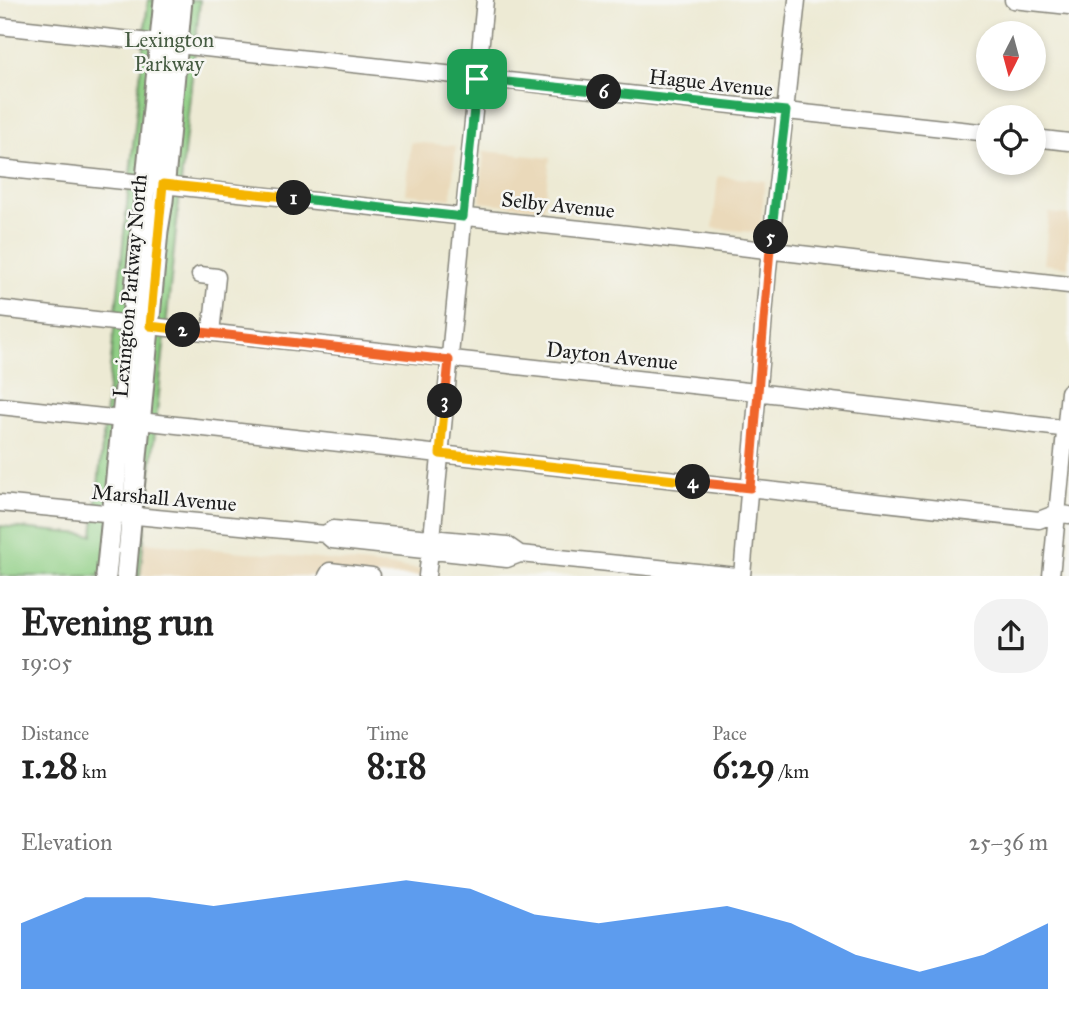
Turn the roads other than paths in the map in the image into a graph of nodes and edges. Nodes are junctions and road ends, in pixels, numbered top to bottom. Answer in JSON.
{"nodes":[{"id":1,"x":164,"y":0,"type":"edge"},
{"id":2,"x":182,"y":0,"type":"edge"},
{"id":3,"x":485,"y":0,"type":"edge"},
{"id":4,"x":797,"y":0,"type":"edge"},
{"id":5,"x":1013,"y":0,"type":"edge"},
{"id":6,"x":1069,"y":6,"type":"edge"},
{"id":7,"x":0,"y":26,"type":"edge"},
{"id":8,"x":169,"y":44,"type":"junction"},
{"id":9,"x":477,"y":79,"type":"junction"},
{"id":10,"x":786,"y":111,"type":"junction"},
{"id":11,"x":976,"y":132,"type":"edge"},
{"id":12,"x":1046,"y":139,"type":"edge"},
{"id":13,"x":1069,"y":142,"type":"edge"},
{"id":14,"x":0,"y":168,"type":"edge"},
{"id":15,"x":154,"y":183,"type":"junction"},
{"id":16,"x":463,"y":217,"type":"junction"},
{"id":17,"x":770,"y":250,"type":"junction"},
{"id":18,"x":201,"y":275,"type":"dead end"},
{"id":19,"x":1069,"y":285,"type":"edge"},
{"id":20,"x":0,"y":309,"type":"edge"},
{"id":21,"x":141,"y":325,"type":"junction"},
{"id":22,"x":211,"y":333,"type":"junction"},
{"id":23,"x":449,"y":360,"type":"junction"},
{"id":24,"x":756,"y":392,"type":"junction"},
{"id":25,"x":1069,"y":392,"type":"edge"},
{"id":26,"x":0,"y":406,"type":"edge"},
{"id":27,"x":131,"y":420,"type":"junction"},
{"id":28,"x":1067,"y":429,"type":"edge"},
{"id":29,"x":440,"y":454,"type":"junction"},
{"id":30,"x":750,"y":488,"type":"junction"},
{"id":31,"x":0,"y":503,"type":"edge"},
{"id":32,"x":112,"y":514,"type":"junction"},
{"id":33,"x":1063,"y":514,"type":"edge"},
{"id":34,"x":133,"y":516,"type":"junction"},
{"id":35,"x":431,"y":544,"type":"junction"},
{"id":36,"x":106,"y":576,"type":"edge"},
{"id":37,"x":126,"y":576,"type":"edge"},
{"id":38,"x":327,"y":576,"type":"edge"},
{"id":39,"x":372,"y":576,"type":"edge"},
{"id":40,"x":427,"y":576,"type":"edge"},
{"id":41,"x":739,"y":576,"type":"edge"},
{"id":42,"x":1051,"y":576,"type":"edge"}],
"edges":[{"from":1,"to":8,"type":"main road","name":"Lexington Parkway North"},
{"from":2,"to":8,"type":"main road","name":"Lexington Parkway North"},
{"from":3,"to":9,"type":"street"},
{"from":4,"to":10,"type":"street"},
{"from":5,"to":6,"type":"street"},
{"from":7,"to":8,"type":"street","name":"Hague Avenue"},
{"from":8,"to":9,"type":"street","name":"Hague Avenue"},
{"from":8,"to":15,"type":"main road","name":"Lexington Parkway North"},
{"from":9,"to":10,"type":"street","name":"Hague Avenue"},
{"from":9,"to":16,"type":"street"},
{"from":10,"to":11,"type":"street","name":"Hague Avenue"},
{"from":10,"to":17,"type":"street"},
{"from":12,"to":13,"type":"street"},
{"from":14,"to":15,"type":"street","name":"Selby Avenue"},
{"from":15,"to":16,"type":"street","name":"Selby Avenue"},
{"from":15,"to":21,"type":"main road","name":"Lexington Parkway North"},
{"from":16,"to":17,"type":"street","name":"Selby Avenue"},
{"from":16,"to":23,"type":"street"},
{"from":17,"to":19,"type":"street","name":"Selby Avenue"},
{"from":17,"to":24,"type":"street"},
{"from":18,"to":22,"type":"street"},
{"from":20,"to":21,"type":"street","name":"Dayton Avenue"},
{"from":21,"to":22,"type":"street","name":"Dayton Avenue"},
{"from":21,"to":27,"type":"main road","name":"Lexington Parkway North"},
{"from":22,"to":23,"type":"street","name":"Dayton Avenue"},
{"from":23,"to":24,"type":"street","name":"Dayton Avenue"},
{"from":23,"to":29,"type":"street"},
{"from":24,"to":28,"type":"street","name":"Dayton Avenue"},
{"from":24,"to":30,"type":"street"},
{"from":25,"to":28,"type":"street"},
{"from":26,"to":27,"type":"street"},
{"from":27,"to":29,"type":"street"},
{"from":27,"to":32,"type":"main road","name":"Lexington Parkway North"},
{"from":27,"to":34,"type":"main road","name":"Lexington Parkway North"},
{"from":28,"to":33,"type":"street"},
{"from":29,"to":30,"type":"street"},
{"from":29,"to":35,"type":"street"},
{"from":30,"to":33,"type":"street"},
{"from":30,"to":41,"type":"street"},
{"from":31,"to":32,"type":"street","name":"Marshall Avenue"},
{"from":32,"to":34,"type":"street","name":"Marshall Avenue"},
{"from":32,"to":36,"type":"main road","name":"Lexington Parkway North"},
{"from":33,"to":42,"type":"street"},
{"from":34,"to":35,"type":"street","name":"Marshall Avenue"},
{"from":34,"to":37,"type":"main road","name":"Lexington Parkway North"},
{"from":35,"to":40,"type":"street"},
{"from":35,"to":41,"type":"street","name":"Marshall Avenue"},
{"from":38,"to":39,"type":"street"}]}
